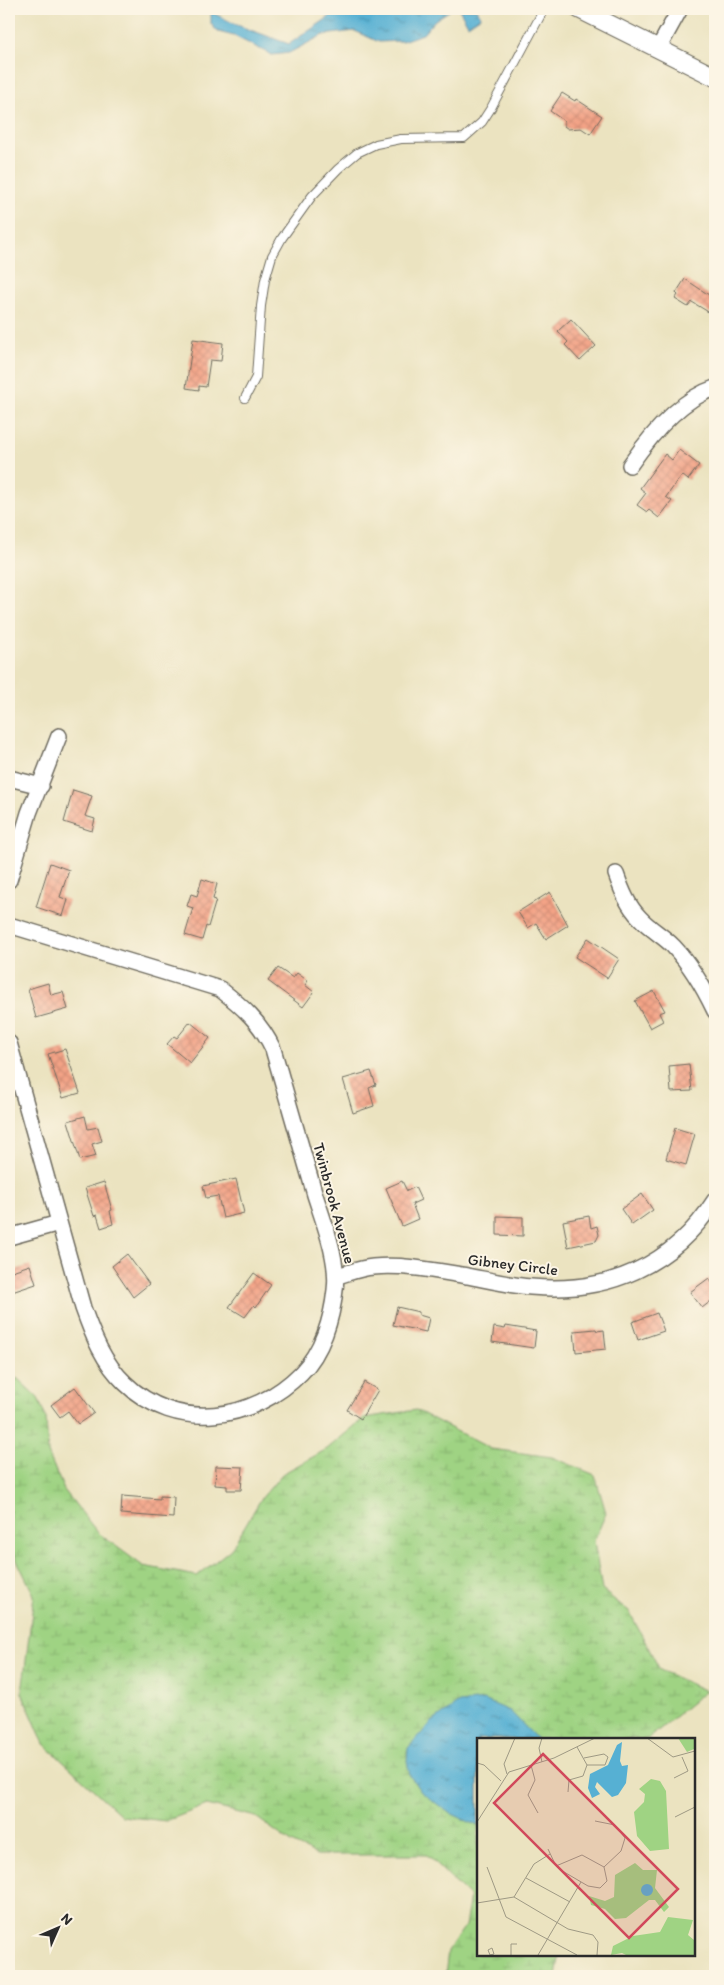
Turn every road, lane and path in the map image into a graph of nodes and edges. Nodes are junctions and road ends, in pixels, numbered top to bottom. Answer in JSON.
{"nodes":[{"id":1,"x":544,"y":9,"type":"edge"},
{"id":2,"x":579,"y":9,"type":"edge"},
{"id":3,"x":680,"y":9,"type":"edge"},
{"id":4,"x":658,"y":49,"type":"junction"},
{"id":5,"x":715,"y":77,"type":"edge"},
{"id":6,"x":715,"y":388,"type":"edge"},
{"id":7,"x":245,"y":398,"type":"dead end"},
{"id":8,"x":630,"y":465,"type":"dead end"},
{"id":9,"x":59,"y":736,"type":"dead end"},
{"id":10,"x":9,"y":778,"type":"edge"},
{"id":11,"x":41,"y":786,"type":"junction"},
{"id":12,"x":616,"y":874,"type":"dead end"},
{"id":13,"x":9,"y":880,"type":"edge"},
{"id":14,"x":9,"y":926,"type":"edge"},
{"id":15,"x":715,"y":1011,"type":"edge"},
{"id":16,"x":9,"y":1042,"type":"edge"},
{"id":17,"x":715,"y":1200,"type":"edge"},
{"id":18,"x":59,"y":1223,"type":"junction"},
{"id":19,"x":9,"y":1237,"type":"edge"},
{"id":20,"x":337,"y":1276,"type":"junction"}],
"edges":[{"from":1,"to":7,"type":"lane"},
{"from":2,"to":4,"type":"street"},
{"from":3,"to":4,"type":"street"},
{"from":4,"to":5,"type":"street"},
{"from":6,"to":8,"type":"street"},
{"from":9,"to":11,"type":"street"},
{"from":10,"to":11,"type":"street"},
{"from":11,"to":13,"type":"street"},
{"from":12,"to":15,"type":"street"},
{"from":14,"to":20,"type":"street","name":"Twinbrook Avenue"},
{"from":16,"to":18,"type":"street","name":"Twinbrook Avenue"},
{"from":17,"to":20,"type":"street","name":"Gibney Circle"},
{"from":18,"to":19,"type":"street"},
{"from":18,"to":20,"type":"street","name":"Twinbrook Avenue"}]}
